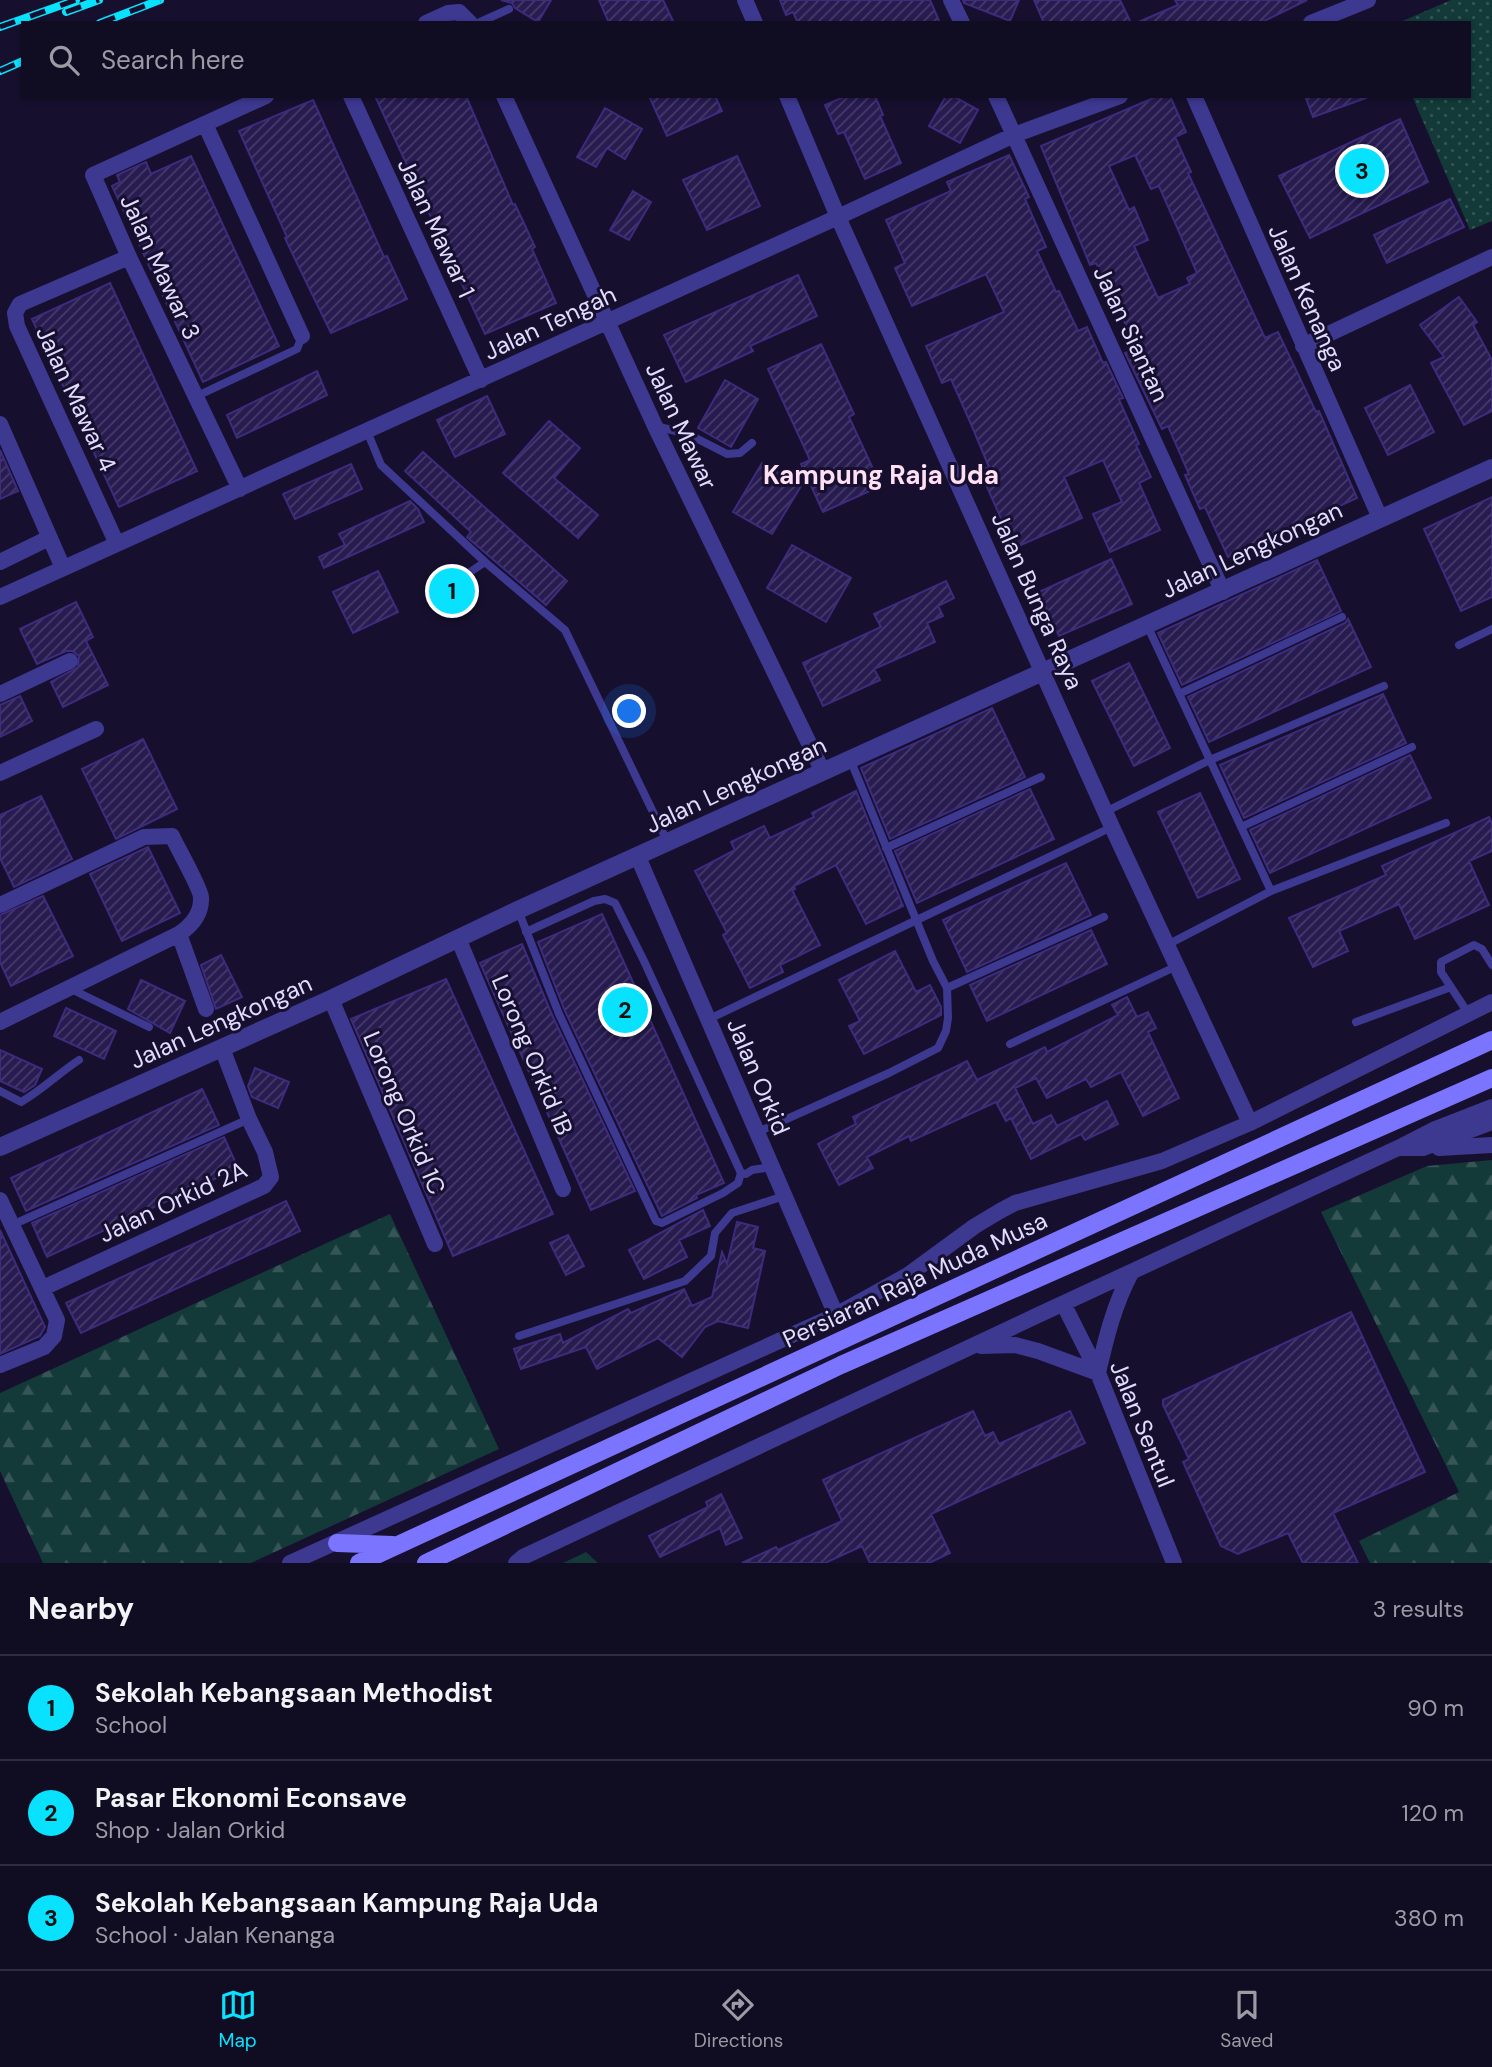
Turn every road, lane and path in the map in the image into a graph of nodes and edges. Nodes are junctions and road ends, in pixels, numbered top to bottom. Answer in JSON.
{"nodes":[{"id":1,"x":745,"y":0,"type":"edge"},
{"id":2,"x":951,"y":0,"type":"edge"},
{"id":3,"x":1368,"y":0,"type":"edge"},
{"id":4,"x":509,"y":9,"type":"dead end"},
{"id":5,"x":430,"y":21,"type":"edge"},
{"id":6,"x":468,"y":21,"type":"edge"},
{"id":7,"x":482,"y":21,"type":"edge"},
{"id":8,"x":754,"y":21,"type":"edge"},
{"id":9,"x":961,"y":21,"type":"edge"},
{"id":10,"x":1316,"y":21,"type":"edge"},
{"id":11,"x":262,"y":98,"type":"edge"},
{"id":12,"x":352,"y":98,"type":"edge"},
{"id":13,"x":505,"y":98,"type":"edge"},
{"id":14,"x":787,"y":98,"type":"edge"},
{"id":15,"x":997,"y":98,"type":"edge"},
{"id":16,"x":1115,"y":98,"type":"edge"},
{"id":17,"x":1195,"y":98,"type":"edge"},
{"id":18,"x":205,"y":124,"type":"junction"},
{"id":19,"x":1014,"y":135,"type":"junction"},
{"id":20,"x":838,"y":217,"type":"junction"},
{"id":21,"x":129,"y":257,"type":"junction"},
{"id":22,"x":1491,"y":260,"type":"edge"},
{"id":23,"x":607,"y":322,"type":"junction"},
{"id":24,"x":302,"y":336,"type":"joint"},
{"id":25,"x":1303,"y":346,"type":"junction"},
{"id":26,"x":481,"y":380,"type":"junction"},
{"id":27,"x":195,"y":397,"type":"junction"},
{"id":28,"x":0,"y":424,"type":"edge"},
{"id":29,"x":655,"y":426,"type":"junction"},
{"id":30,"x":367,"y":431,"type":"junction"},
{"id":31,"x":752,"y":443,"type":"dead end"},
{"id":32,"x":1492,"y":468,"type":"edge"},
{"id":33,"x":240,"y":489,"type":"junction"},
{"id":34,"x":1380,"y":519,"type":"junction"},
{"id":35,"x":50,"y":538,"type":"junction"},
{"id":36,"x":117,"y":544,"type":"junction"},
{"id":37,"x":0,"y":562,"type":"edge"},
{"id":38,"x":485,"y":562,"type":"junction"},
{"id":39,"x":63,"y":568,"type":"junction"},
{"id":40,"x":1223,"y":592,"type":"junction"},
{"id":41,"x":0,"y":597,"type":"edge"},
{"id":42,"x":430,"y":599,"type":"dead end"},
{"id":43,"x":1342,"y":617,"type":"dead end"},
{"id":44,"x":1147,"y":625,"type":"junction"},
{"id":45,"x":1492,"y":629,"type":"edge"},
{"id":46,"x":1459,"y":645,"type":"dead end"},
{"id":47,"x":70,"y":660,"type":"dead end"},
{"id":48,"x":1045,"y":673,"type":"junction"},
{"id":49,"x":1384,"y":686,"type":"dead end"},
{"id":50,"x":0,"y":694,"type":"edge"},
{"id":51,"x":1179,"y":694,"type":"junction"},
{"id":52,"x":96,"y":729,"type":"dead end"},
{"id":53,"x":1412,"y":747,"type":"dead end"},
{"id":54,"x":850,"y":759,"type":"junction"},
{"id":55,"x":1210,"y":760,"type":"junction"},
{"id":56,"x":823,"y":772,"type":"junction"},
{"id":57,"x":0,"y":773,"type":"edge"},
{"id":58,"x":1041,"y":777,"type":"dead end"},
{"id":59,"x":1109,"y":819,"type":"junction"},
{"id":60,"x":1446,"y":823,"type":"dead end"},
{"id":61,"x":1241,"y":827,"type":"junction"},
{"id":62,"x":667,"y":841,"type":"junction"},
{"id":63,"x":886,"y":848,"type":"junction"},
{"id":64,"x":638,"y":857,"type":"junction"},
{"id":65,"x":1271,"y":891,"type":"junction"},
{"id":66,"x":0,"y":905,"type":"edge"},
{"id":67,"x":518,"y":910,"type":"junction"},
{"id":68,"x":1104,"y":917,"type":"dead end"},
{"id":69,"x":916,"y":920,"type":"junction"},
{"id":70,"x":526,"y":932,"type":"junction"},
{"id":71,"x":179,"y":934,"type":"junction"},
{"id":72,"x":458,"y":938,"type":"junction"},
{"id":73,"x":1167,"y":945,"type":"junction"},
{"id":74,"x":1177,"y":965,"type":"junction"},
{"id":75,"x":1492,"y":965,"type":"edge"},
{"id":76,"x":947,"y":988,"type":"junction"},
{"id":77,"x":1451,"y":988,"type":"junction"},
{"id":78,"x":71,"y":989,"type":"junction"},
{"id":79,"x":331,"y":999,"type":"junction"},
{"id":80,"x":1492,"y":1003,"type":"edge"},
{"id":81,"x":206,"y":1009,"type":"dead end"},
{"id":82,"x":1468,"y":1013,"type":"junction"},
{"id":83,"x":709,"y":1019,"type":"junction"},
{"id":84,"x":1356,"y":1021,"type":"dead end"},
{"id":85,"x":0,"y":1022,"type":"edge"},
{"id":86,"x":149,"y":1027,"type":"dead end"},
{"id":87,"x":1492,"y":1040,"type":"edge"},
{"id":88,"x":1010,"y":1044,"type":"dead end"},
{"id":89,"x":222,"y":1048,"type":"junction"},
{"id":90,"x":79,"y":1060,"type":"dead end"},
{"id":91,"x":1492,"y":1078,"type":"edge"},
{"id":92,"x":0,"y":1091,"type":"edge"},
{"id":93,"x":1492,"y":1107,"type":"edge"},
{"id":94,"x":249,"y":1119,"type":"junction"},
{"id":95,"x":1492,"y":1122,"type":"edge"},
{"id":96,"x":1251,"y":1123,"type":"junction"},
{"id":97,"x":758,"y":1132,"type":"junction"},
{"id":98,"x":1492,"y":1145,"type":"edge"},
{"id":99,"x":0,"y":1147,"type":"edge"},
{"id":100,"x":1423,"y":1148,"type":"junction"},
{"id":101,"x":1398,"y":1149,"type":"junction"},
{"id":102,"x":771,"y":1167,"type":"junction"},
{"id":103,"x":741,"y":1173,"type":"junction"},
{"id":104,"x":563,"y":1189,"type":"dead end"},
{"id":105,"x":784,"y":1196,"type":"junction"},
{"id":106,"x":0,"y":1200,"type":"edge"},
{"id":107,"x":12,"y":1225,"type":"junction"},
{"id":108,"x":435,"y":1244,"type":"dead end"},
{"id":109,"x":1131,"y":1273,"type":"junction"},
{"id":110,"x":43,"y":1288,"type":"junction"},
{"id":111,"x":1064,"y":1305,"type":"junction"},
{"id":112,"x":836,"y":1315,"type":"junction"},
{"id":113,"x":519,"y":1336,"type":"dead end"},
{"id":114,"x":975,"y":1346,"type":"junction"},
{"id":115,"x":0,"y":1365,"type":"edge"},
{"id":116,"x":1098,"y":1373,"type":"junction"},
{"id":117,"x":337,"y":1543,"type":"junction"},
{"id":118,"x":398,"y":1545,"type":"junction"},
{"id":119,"x":1168,"y":1561,"type":"edge"},
{"id":120,"x":290,"y":1563,"type":"edge"},
{"id":121,"x":359,"y":1563,"type":"edge"},
{"id":122,"x":426,"y":1563,"type":"edge"},
{"id":123,"x":516,"y":1563,"type":"edge"}],
"edges":[{"from":1,"to":8,"type":"street"},
{"from":2,"to":9,"type":"street"},
{"from":3,"to":10,"type":"street"},
{"from":4,"to":7,"type":"lane"},
{"from":5,"to":6,"type":"street"},
{"from":11,"to":18,"type":"street"},
{"from":12,"to":26,"type":"street","name":"Jalan Mawar 1"},
{"from":13,"to":23,"type":"street","name":"Jalan Mawar"},
{"from":14,"to":20,"type":"street","name":"Jalan Bunga Raya"},
{"from":15,"to":19,"type":"street","name":"Jalan Siantan"},
{"from":16,"to":19,"type":"street","name":"Jalan Tengah"},
{"from":17,"to":25,"type":"street","name":"Jalan Kenanga"},
{"from":18,"to":21,"type":"street","name":"Jalan Mawar 3"},
{"from":18,"to":24,"type":"street"},
{"from":19,"to":20,"type":"street","name":"Jalan Tengah"},
{"from":19,"to":40,"type":"street","name":"Jalan Siantan"},
{"from":20,"to":23,"type":"street","name":"Jalan Tengah"},
{"from":20,"to":48,"type":"street","name":"Jalan Bunga Raya"},
{"from":21,"to":27,"type":"street","name":"Jalan Mawar 3"},
{"from":21,"to":36,"type":"street","name":"Jalan Mawar 4"},
{"from":22,"to":25,"type":"street"},
{"from":23,"to":26,"type":"street","name":"Jalan Tengah"},
{"from":23,"to":29,"type":"street","name":"Jalan Mawar"},
{"from":24,"to":27,"type":"lane"},
{"from":25,"to":34,"type":"street","name":"Jalan Kenanga"},
{"from":26,"to":30,"type":"street","name":"Jalan Tengah"},
{"from":27,"to":33,"type":"street","name":"Jalan Mawar 3"},
{"from":28,"to":35,"type":"street"},
{"from":29,"to":31,"type":"lane"},
{"from":29,"to":56,"type":"street","name":"Jalan Mawar"},
{"from":30,"to":33,"type":"street","name":"Jalan Tengah"},
{"from":30,"to":38,"type":"lane"},
{"from":32,"to":34,"type":"street","name":"Jalan Lengkongan"},
{"from":33,"to":36,"type":"street","name":"Jalan Tengah"},
{"from":34,"to":40,"type":"street","name":"Jalan Lengkongan"},
{"from":35,"to":37,"type":"street"},
{"from":35,"to":39,"type":"street"},
{"from":36,"to":39,"type":"street","name":"Jalan Tengah"},
{"from":38,"to":42,"type":"lane"},
{"from":38,"to":62,"type":"lane"},
{"from":39,"to":41,"type":"street","name":"Jalan Tengah"},
{"from":40,"to":44,"type":"street","name":"Jalan Lengkongan"},
{"from":43,"to":51,"type":"lane"},
{"from":44,"to":48,"type":"street","name":"Jalan Lengkongan"},
{"from":44,"to":51,"type":"lane"},
{"from":45,"to":46,"type":"lane"},
{"from":47,"to":50,"type":"street"},
{"from":48,"to":54,"type":"street","name":"Jalan Lengkongan"},
{"from":48,"to":59,"type":"street","name":"Jalan Bunga Raya"},
{"from":49,"to":55,"type":"lane"},
{"from":51,"to":55,"type":"lane"},
{"from":52,"to":57,"type":"street"},
{"from":53,"to":61,"type":"lane"},
{"from":54,"to":56,"type":"street","name":"Jalan Lengkongan"},
{"from":54,"to":63,"type":"lane"},
{"from":55,"to":59,"type":"lane"},
{"from":55,"to":61,"type":"lane"},
{"from":56,"to":62,"type":"street","name":"Jalan Lengkongan"},
{"from":58,"to":63,"type":"lane"},
{"from":59,"to":69,"type":"lane"},
{"from":59,"to":73,"type":"street","name":"Jalan Bunga Raya"},
{"from":60,"to":65,"type":"lane"},
{"from":61,"to":65,"type":"lane"},
{"from":62,"to":64,"type":"street","name":"Jalan Lengkongan"},
{"from":63,"to":69,"type":"lane"},
{"from":64,"to":67,"type":"street","name":"Jalan Lengkongan"},
{"from":64,"to":83,"type":"street","name":"Jalan Orkid"},
{"from":65,"to":73,"type":"lane"},
{"from":66,"to":71,"type":"street"},
{"from":67,"to":70,"type":"lane"},
{"from":67,"to":72,"type":"street","name":"Jalan Lengkongan"},
{"from":68,"to":76,"type":"lane"},
{"from":69,"to":76,"type":"lane"},
{"from":69,"to":83,"type":"lane"},
{"from":70,"to":103,"type":"lane"},
{"from":70,"to":103,"type":"lane"},
{"from":71,"to":78,"type":"street"},
{"from":71,"to":81,"type":"street"},
{"from":72,"to":79,"type":"street","name":"Jalan Lengkongan"},
{"from":72,"to":104,"type":"street","name":"Lorong Orkid 1B"},
{"from":73,"to":74,"type":"street","name":"Jalan Bunga Raya"},
{"from":74,"to":88,"type":"lane"},
{"from":74,"to":96,"type":"street","name":"Jalan Bunga Raya"},
{"from":75,"to":77,"type":"lane"},
{"from":76,"to":97,"type":"lane"},
{"from":77,"to":82,"type":"lane"},
{"from":77,"to":84,"type":"lane"},
{"from":78,"to":85,"type":"street"},
{"from":78,"to":86,"type":"lane"},
{"from":79,"to":89,"type":"street","name":"Jalan Lengkongan"},
{"from":79,"to":108,"type":"street","name":"Lorong Orkid 1C"},
{"from":80,"to":82,"type":"street"},
{"from":82,"to":96,"type":"street"},
{"from":83,"to":97,"type":"street","name":"Jalan Orkid"},
{"from":87,"to":118,"type":"main road","name":"Persiaran Raja Muda Musa"},
{"from":89,"to":94,"type":"street","name":"Jalan Orkid 2A"},
{"from":89,"to":99,"type":"street","name":"Jalan Lengkongan"},
{"from":90,"to":92,"type":"lane"},
{"from":91,"to":122,"type":"main road","name":"Persiaran Raja Muda Musa"},
{"from":93,"to":101,"type":"street"},
{"from":94,"to":107,"type":"lane"},
{"from":94,"to":110,"type":"street","name":"Jalan Orkid 2A"},
{"from":95,"to":100,"type":"street"},
{"from":96,"to":112,"type":"street"},
{"from":97,"to":102,"type":"street","name":"Jalan Orkid"},
{"from":98,"to":100,"type":"street"},
{"from":100,"to":101,"type":"street"},
{"from":101,"to":109,"type":"street"},
{"from":102,"to":103,"type":"lane"},
{"from":102,"to":105,"type":"street","name":"Jalan Orkid"},
{"from":105,"to":112,"type":"street","name":"Jalan Orkid"},
{"from":105,"to":113,"type":"lane"},
{"from":106,"to":107,"type":"street"},
{"from":107,"to":110,"type":"street"},
{"from":109,"to":111,"type":"street"},
{"from":109,"to":116,"type":"street"},
{"from":110,"to":115,"type":"street"},
{"from":111,"to":114,"type":"street"},
{"from":111,"to":116,"type":"street","name":"Jalan Sentul"},
{"from":112,"to":117,"type":"street"},
{"from":114,"to":116,"type":"street"},
{"from":114,"to":123,"type":"street"},
{"from":116,"to":119,"type":"street","name":"Jalan Sentul"},
{"from":117,"to":118,"type":"main road"},
{"from":117,"to":120,"type":"street"},
{"from":118,"to":121,"type":"main road","name":"Persiaran Raja Muda Musa"}]}
